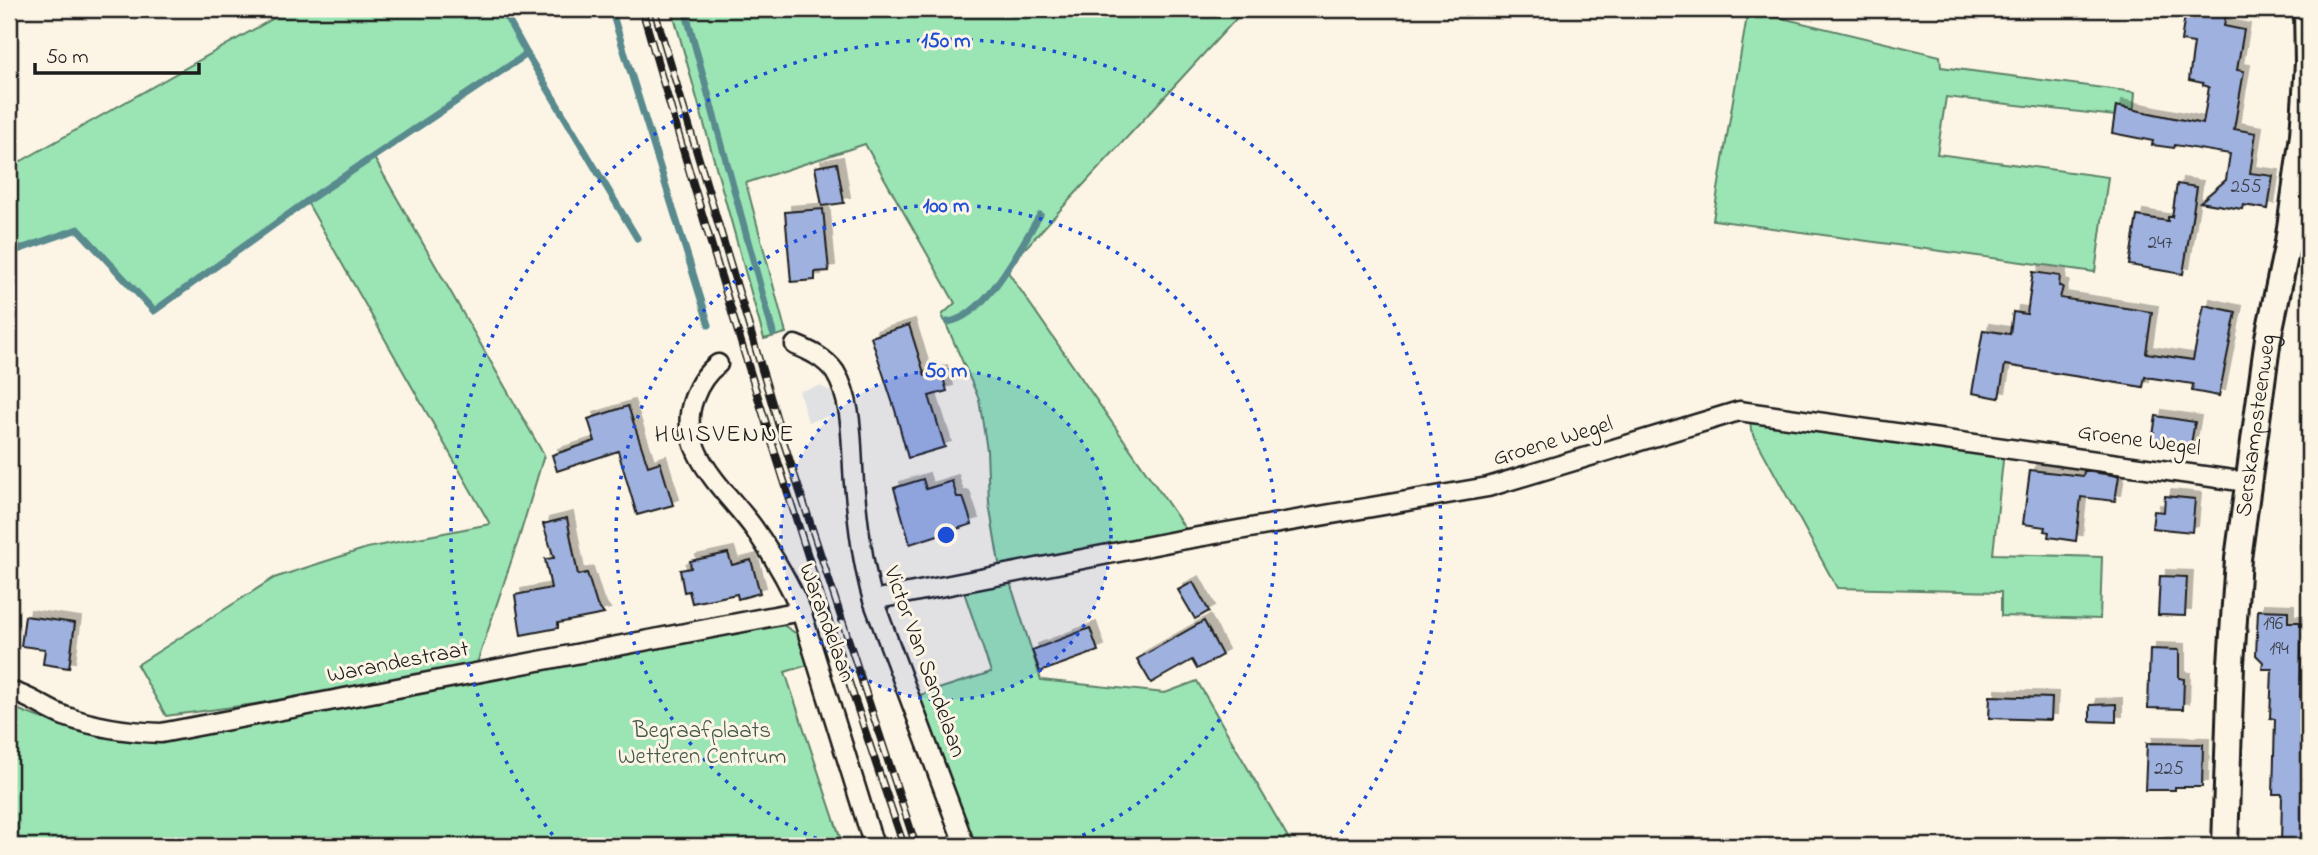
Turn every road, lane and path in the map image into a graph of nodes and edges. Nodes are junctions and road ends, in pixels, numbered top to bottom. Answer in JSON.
{"nodes":[{"id":1,"x":2307,"y":9,"type":"edge"},
{"id":2,"x":795,"y":345,"type":"dead end"},
{"id":3,"x":718,"y":364,"type":"dead end"},
{"id":4,"x":2247,"y":482,"type":"junction"},
{"id":5,"x":873,"y":600,"type":"junction"},
{"id":6,"x":801,"y":611,"type":"junction"},
{"id":7,"x":9,"y":691,"type":"edge"},
{"id":8,"x":874,"y":846,"type":"edge"},
{"id":9,"x":965,"y":846,"type":"edge"},
{"id":10,"x":2225,"y":846,"type":"edge"}],
"edges":[{"from":1,"to":4,"type":"street","name":"Serskampsteenweg"},
{"from":2,"to":5,"type":"street","name":"Victor Van Sandelaan"},
{"from":3,"to":6,"type":"street","name":"Warandelaan"},
{"from":4,"to":5,"type":"street","name":"Groene Wegel"},
{"from":4,"to":10,"type":"street","name":"Serskampsteenweg"},
{"from":5,"to":9,"type":"street","name":"Victor Van Sandelaan"},
{"from":6,"to":7,"type":"street","name":"Warandestraat"},
{"from":6,"to":8,"type":"street","name":"Warandelaan"}]}
